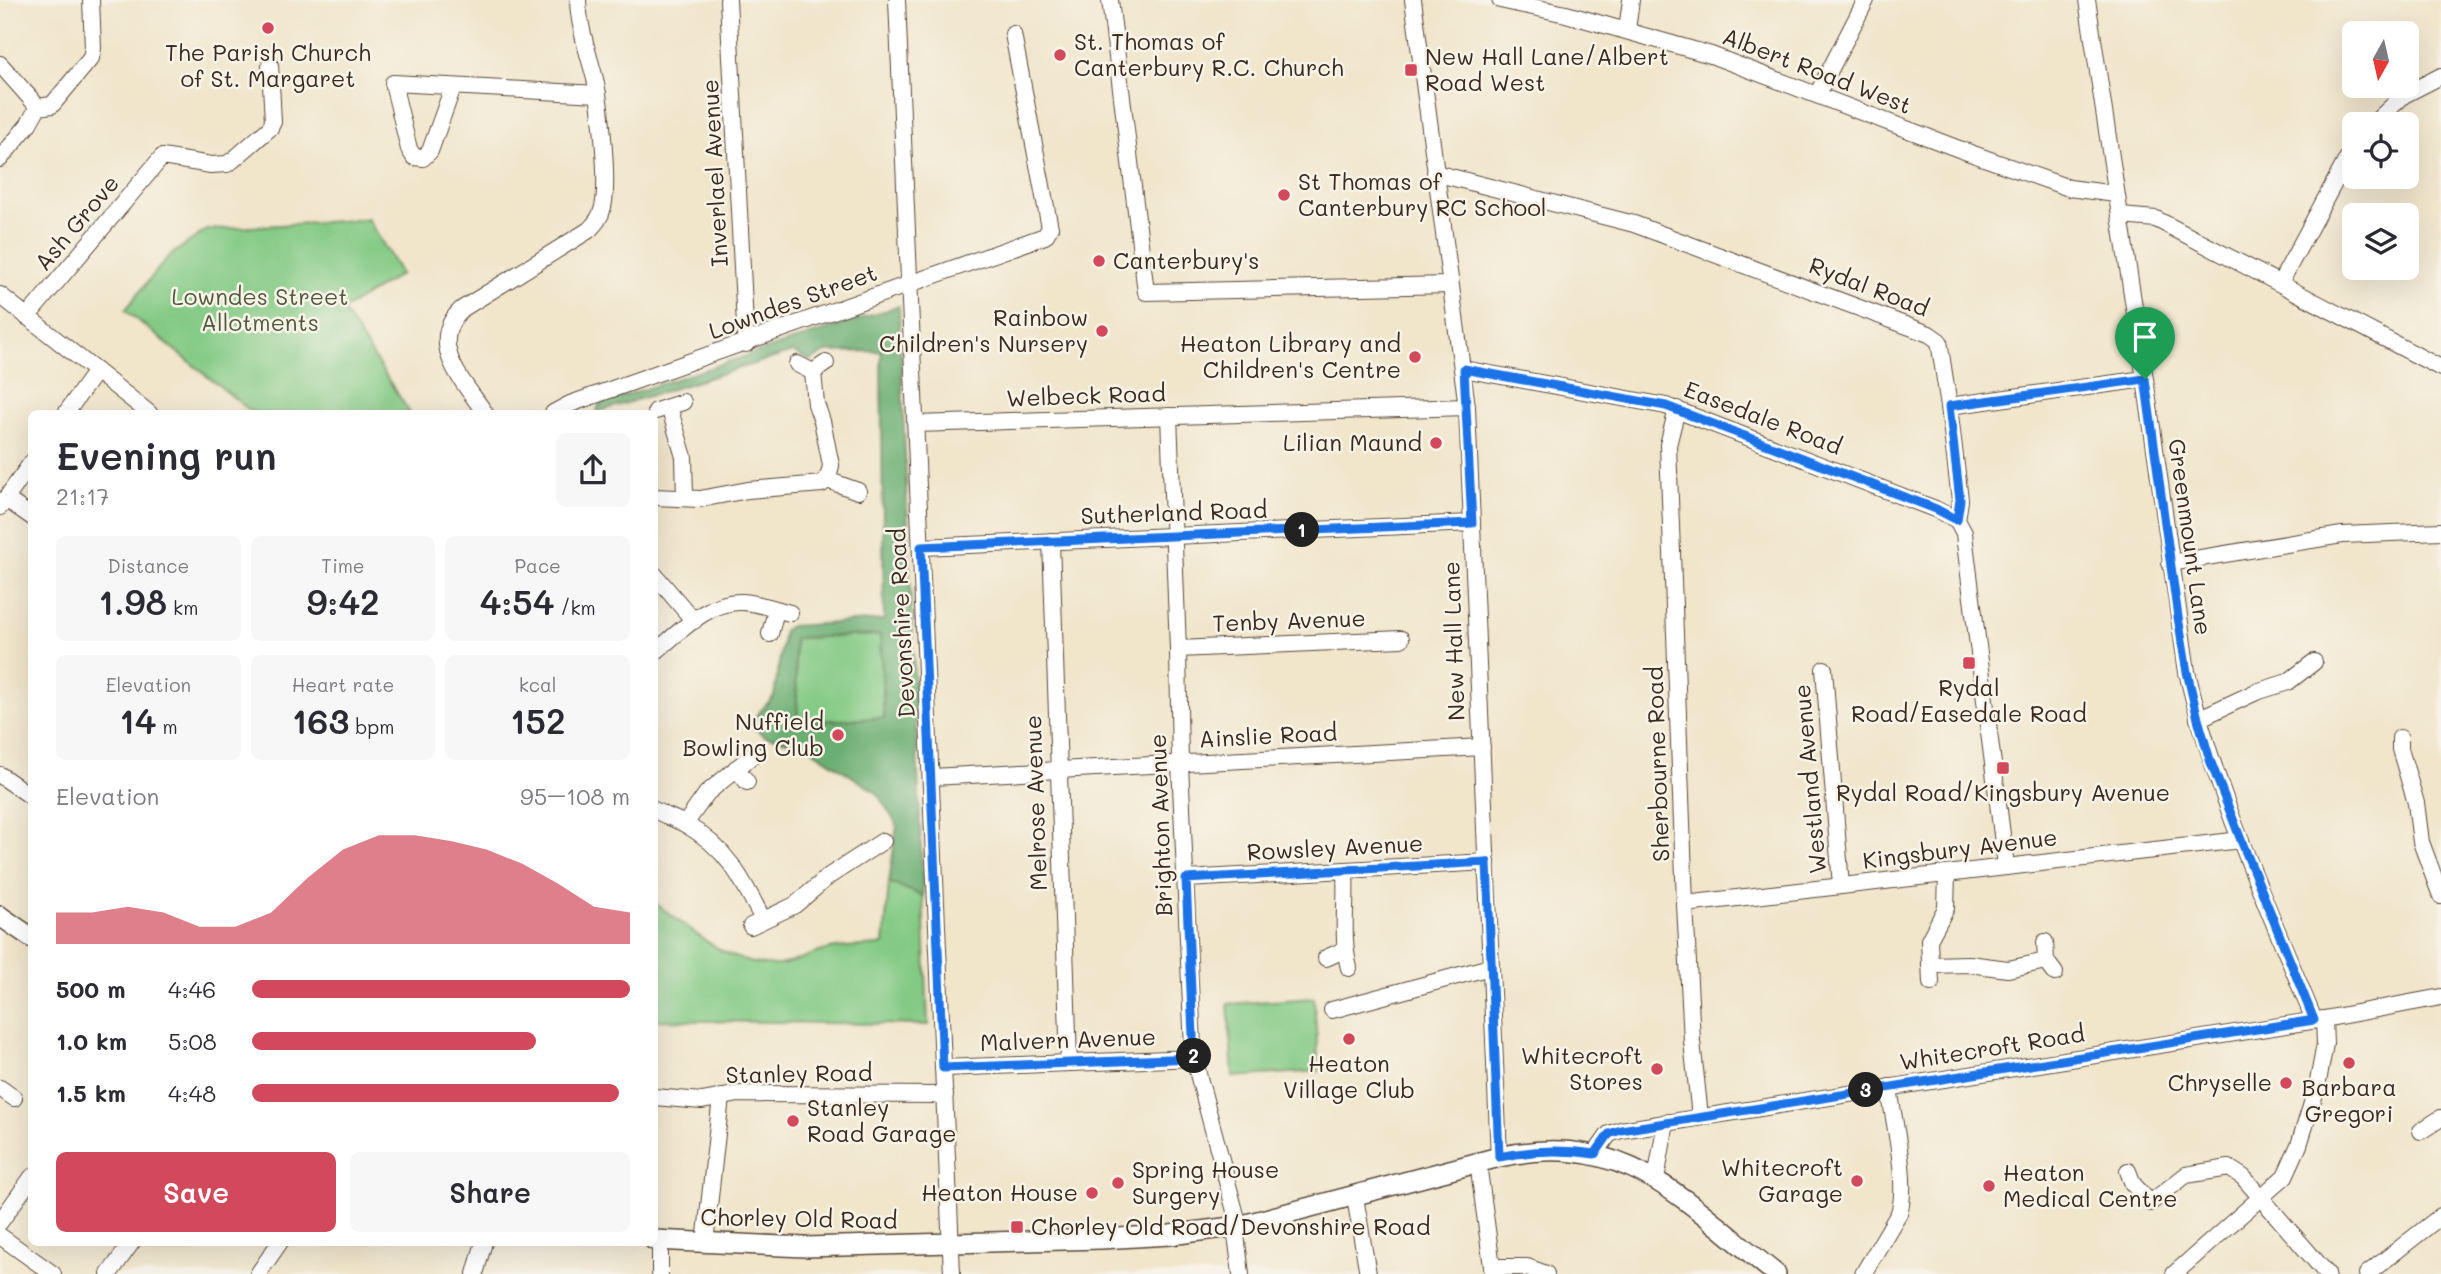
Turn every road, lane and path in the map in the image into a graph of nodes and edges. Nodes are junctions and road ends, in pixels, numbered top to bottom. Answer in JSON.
{"nodes":[{"id":1,"x":91,"y":0,"type":"edge"},
{"id":2,"x":578,"y":0,"type":"edge"},
{"id":3,"x":728,"y":0,"type":"edge"},
{"id":4,"x":897,"y":0,"type":"edge"},
{"id":5,"x":1110,"y":0,"type":"edge"},
{"id":6,"x":1413,"y":0,"type":"edge"},
{"id":7,"x":1500,"y":0,"type":"edge"},
{"id":8,"x":1631,"y":0,"type":"edge"},
{"id":9,"x":1866,"y":0,"type":"edge"},
{"id":10,"x":2087,"y":0,"type":"edge"},
{"id":11,"x":1627,"y":30,"type":"junction"},
{"id":12,"x":1013,"y":34,"type":"dead end"},
{"id":13,"x":0,"y":64,"type":"edge"},
{"id":14,"x":270,"y":65,"type":"dead end"},
{"id":15,"x":2441,"y":76,"type":"edge"},
{"id":16,"x":453,"y":87,"type":"junction"},
{"id":17,"x":598,"y":94,"type":"junction"},
{"id":18,"x":1817,"y":95,"type":"junction"},
{"id":19,"x":38,"y":107,"type":"junction"},
{"id":20,"x":2386,"y":112,"type":"edge"},
{"id":21,"x":0,"y":159,"type":"edge"},
{"id":22,"x":2342,"y":168,"type":"edge"},
{"id":23,"x":1435,"y":173,"type":"junction"},
{"id":24,"x":2116,"y":194,"type":"junction"},
{"id":25,"x":2121,"y":216,"type":"junction"},
{"id":26,"x":2280,"y":283,"type":"junction"},
{"id":27,"x":910,"y":284,"type":"junction"},
{"id":28,"x":1450,"y":285,"type":"junction"},
{"id":29,"x":0,"y":295,"type":"edge"},
{"id":30,"x":27,"y":317,"type":"junction"},
{"id":31,"x":746,"y":344,"type":"junction"},
{"id":32,"x":797,"y":365,"type":"dead end"},
{"id":33,"x":2441,"y":368,"type":"edge"},
{"id":34,"x":1464,"y":369,"type":"junction"},
{"id":35,"x":96,"y":371,"type":"junction"},
{"id":36,"x":2145,"y":379,"type":"junction"},
{"id":37,"x":1949,"y":406,"type":"junction"},
{"id":38,"x":669,"y":407,"type":"dead end"},
{"id":39,"x":1467,"y":407,"type":"junction"},
{"id":40,"x":1677,"y":409,"type":"junction"},
{"id":41,"x":68,"y":410,"type":"edge"},
{"id":42,"x":145,"y":410,"type":"edge"},
{"id":43,"x":483,"y":410,"type":"edge"},
{"id":44,"x":559,"y":410,"type":"edge"},
{"id":45,"x":1169,"y":416,"type":"junction"},
{"id":46,"x":916,"y":424,"type":"junction"},
{"id":47,"x":28,"y":468,"type":"edge"},
{"id":48,"x":827,"y":480,"type":"junction"},
{"id":49,"x":858,"y":491,"type":"dead end"},
{"id":50,"x":658,"y":497,"type":"edge"},
{"id":51,"x":685,"y":498,"type":"junction"},
{"id":52,"x":3,"y":503,"type":"edge"},
{"id":53,"x":28,"y":515,"type":"edge"},
{"id":54,"x":1957,"y":520,"type":"junction"},
{"id":55,"x":1472,"y":523,"type":"junction"},
{"id":56,"x":2441,"y":531,"type":"edge"},
{"id":57,"x":1174,"y":536,"type":"junction"},
{"id":58,"x":1051,"y":541,"type":"junction"},
{"id":59,"x":921,"y":547,"type":"junction"},
{"id":60,"x":2170,"y":563,"type":"junction"},
{"id":61,"x":658,"y":579,"type":"edge"},
{"id":62,"x":694,"y":621,"type":"junction"},
{"id":63,"x":770,"y":634,"type":"dead end"},
{"id":64,"x":1401,"y":639,"type":"dead end"},
{"id":65,"x":1178,"y":649,"type":"junction"},
{"id":66,"x":658,"y":650,"type":"edge"},
{"id":67,"x":2314,"y":662,"type":"dead end"},
{"id":68,"x":1824,"y":669,"type":"dead end"},
{"id":69,"x":2198,"y":719,"type":"junction"},
{"id":70,"x":2400,"y":738,"type":"dead end"},
{"id":71,"x":1482,"y":747,"type":"junction"},
{"id":72,"x":754,"y":754,"type":"dead end"},
{"id":73,"x":1180,"y":764,"type":"junction"},
{"id":74,"x":736,"y":768,"type":"junction"},
{"id":75,"x":1057,"y":770,"type":"junction"},
{"id":76,"x":0,"y":775,"type":"edge"},
{"id":77,"x":932,"y":777,"type":"junction"},
{"id":78,"x":747,"y":782,"type":"dead end"},
{"id":79,"x":28,"y":794,"type":"edge"},
{"id":80,"x":658,"y":812,"type":"edge"},
{"id":81,"x":685,"y":824,"type":"junction"},
{"id":82,"x":2241,"y":840,"type":"junction"},
{"id":83,"x":883,"y":841,"type":"dead end"},
{"id":84,"x":1487,"y":862,"type":"junction"},
{"id":85,"x":2006,"y":866,"type":"junction"},
{"id":86,"x":1345,"y":870,"type":"junction"},
{"id":87,"x":1947,"y":874,"type":"junction"},
{"id":88,"x":1186,"y":879,"type":"junction"},
{"id":89,"x":1841,"y":886,"type":"junction"},
{"id":90,"x":2441,"y":896,"type":"edge"},
{"id":91,"x":1685,"y":904,"type":"junction"},
{"id":92,"x":0,"y":916,"type":"edge"},
{"id":93,"x":28,"y":935,"type":"edge"},
{"id":94,"x":2045,"y":942,"type":"dead end"},
{"id":95,"x":1344,"y":950,"type":"junction"},
{"id":96,"x":1326,"y":958,"type":"dead end"},
{"id":97,"x":1930,"y":965,"type":"junction"},
{"id":98,"x":1490,"y":967,"type":"junction"},
{"id":99,"x":1349,"y":968,"type":"dead end"},
{"id":100,"x":1931,"y":983,"type":"dead end"},
{"id":101,"x":2441,"y":997,"type":"edge"},
{"id":102,"x":1332,"y":1010,"type":"dead end"},
{"id":103,"x":2319,"y":1019,"type":"junction"},
{"id":104,"x":1194,"y":1058,"type":"junction"},
{"id":105,"x":1069,"y":1063,"type":"junction"},
{"id":106,"x":943,"y":1068,"type":"junction"},
{"id":107,"x":1889,"y":1087,"type":"junction"},
{"id":108,"x":0,"y":1088,"type":"edge"},
{"id":109,"x":944,"y":1094,"type":"junction"},
{"id":110,"x":658,"y":1097,"type":"edge"},
{"id":111,"x":721,"y":1097,"type":"junction"},
{"id":112,"x":14,"y":1098,"type":"dead end"},
{"id":113,"x":1700,"y":1117,"type":"junction"},
{"id":114,"x":1667,"y":1122,"type":"junction"},
{"id":115,"x":1595,"y":1154,"type":"junction"},
{"id":116,"x":1499,"y":1157,"type":"junction"},
{"id":117,"x":1478,"y":1163,"type":"junction"},
{"id":118,"x":2128,"y":1171,"type":"dead end"},
{"id":119,"x":1656,"y":1179,"type":"junction"},
{"id":120,"x":28,"y":1183,"type":"edge"},
{"id":121,"x":1355,"y":1197,"type":"junction"},
{"id":122,"x":2261,"y":1198,"type":"junction"},
{"id":123,"x":2441,"y":1216,"type":"edge"},
{"id":124,"x":0,"y":1222,"type":"edge"},
{"id":125,"x":1237,"y":1227,"type":"junction"},
{"id":126,"x":0,"y":1236,"type":"edge"},
{"id":127,"x":658,"y":1240,"type":"edge"},
{"id":128,"x":705,"y":1243,"type":"junction"},
{"id":129,"x":951,"y":1243,"type":"junction"},
{"id":130,"x":129,"y":1246,"type":"edge"},
{"id":131,"x":277,"y":1246,"type":"edge"},
{"id":132,"x":483,"y":1246,"type":"edge"},
{"id":133,"x":658,"y":1246,"type":"edge"},
{"id":134,"x":1492,"y":1270,"type":"edge"},
{"id":135,"x":53,"y":1274,"type":"edge"},
{"id":136,"x":109,"y":1274,"type":"edge"},
{"id":137,"x":258,"y":1274,"type":"edge"},
{"id":138,"x":475,"y":1274,"type":"edge"},
{"id":139,"x":660,"y":1274,"type":"edge"},
{"id":140,"x":952,"y":1274,"type":"edge"},
{"id":141,"x":1241,"y":1274,"type":"edge"},
{"id":142,"x":1368,"y":1274,"type":"edge"},
{"id":143,"x":1546,"y":1274,"type":"edge"},
{"id":144,"x":1776,"y":1274,"type":"edge"},
{"id":145,"x":1863,"y":1274,"type":"edge"},
{"id":146,"x":2174,"y":1274,"type":"edge"},
{"id":147,"x":2327,"y":1274,"type":"edge"},
{"id":148,"x":2367,"y":1274,"type":"edge"}],
"edges":[{"from":1,"to":19,"type":"street"},
{"from":2,"to":17,"type":"street"},
{"from":3,"to":31,"type":"street","name":"Inverlael Avenue"},
{"from":4,"to":27,"type":"street","name":"Devonshire Road"},
{"from":5,"to":28,"type":"street"},
{"from":6,"to":23,"type":"street","name":"New Hall Lane"},
{"from":7,"to":11,"type":"street","name":"Albert Road West"},
{"from":8,"to":11,"type":"street"},
{"from":9,"to":18,"type":"street"},
{"from":10,"to":24,"type":"street","name":"Greenmount Lane"},
{"from":11,"to":18,"type":"street","name":"Albert Road West"},
{"from":12,"to":27,"type":"street","name":"Lowndes Street"},
{"from":13,"to":19,"type":"street"},
{"from":14,"to":30,"type":"street","name":"Ash Grove"},
{"from":15,"to":20,"type":"street"},
{"from":16,"to":16,"type":"street"},
{"from":16,"to":17,"type":"street"},
{"from":17,"to":43,"type":"street"},
{"from":18,"to":24,"type":"street","name":"Albert Road West"},
{"from":19,"to":21,"type":"street"},
{"from":22,"to":26,"type":"street"},
{"from":23,"to":28,"type":"street","name":"New Hall Lane"},
{"from":23,"to":37,"type":"street","name":"Rydal Road"},
{"from":24,"to":25,"type":"street","name":"Greenmount Lane"},
{"from":25,"to":26,"type":"street"},
{"from":25,"to":36,"type":"street","name":"Greenmount Lane"},
{"from":26,"to":33,"type":"street"},
{"from":27,"to":31,"type":"street","name":"Lowndes Street"},
{"from":27,"to":46,"type":"street","name":"Devonshire Road"},
{"from":28,"to":34,"type":"street","name":"New Hall Lane"},
{"from":29,"to":30,"type":"street"},
{"from":30,"to":35,"type":"street"},
{"from":31,"to":44,"type":"street","name":"Lowndes Street"},
{"from":32,"to":48,"type":"street"},
{"from":34,"to":39,"type":"street","name":"New Hall Lane"},
{"from":34,"to":40,"type":"street","name":"Easedale Road"},
{"from":35,"to":41,"type":"street"},
{"from":35,"to":42,"type":"street"},
{"from":36,"to":37,"type":"street"},
{"from":36,"to":60,"type":"street","name":"Greenmount Lane"},
{"from":37,"to":54,"type":"street","name":"Rydal Road"},
{"from":38,"to":51,"type":"street"},
{"from":39,"to":45,"type":"street","name":"Welbeck Road"},
{"from":39,"to":55,"type":"street","name":"New Hall Lane"},
{"from":40,"to":54,"type":"street","name":"Easedale Road"},
{"from":40,"to":91,"type":"street","name":"Sherbourne Road"},
{"from":45,"to":46,"type":"street","name":"Welbeck Road"},
{"from":45,"to":57,"type":"street","name":"Brighton Avenue"},
{"from":46,"to":59,"type":"street","name":"Devonshire Road"},
{"from":47,"to":52,"type":"street"},
{"from":48,"to":49,"type":"street"},
{"from":48,"to":51,"type":"street"},
{"from":50,"to":51,"type":"street"},
{"from":52,"to":53,"type":"street"},
{"from":54,"to":85,"type":"street","name":"Rydal Road"},
{"from":55,"to":57,"type":"street","name":"Sutherland Road"},
{"from":55,"to":71,"type":"street","name":"New Hall Lane"},
{"from":56,"to":60,"type":"street"},
{"from":57,"to":58,"type":"street","name":"Sutherland Road"},
{"from":57,"to":65,"type":"street","name":"Brighton Avenue"},
{"from":58,"to":59,"type":"street","name":"Sutherland Road"},
{"from":58,"to":75,"type":"street","name":"Melrose Avenue"},
{"from":59,"to":77,"type":"street","name":"Devonshire Road"},
{"from":60,"to":69,"type":"street","name":"Greenmount Lane"},
{"from":61,"to":62,"type":"street"},
{"from":62,"to":63,"type":"street"},
{"from":62,"to":66,"type":"street"},
{"from":64,"to":65,"type":"street","name":"Tenby Avenue"},
{"from":65,"to":73,"type":"street","name":"Brighton Avenue"},
{"from":67,"to":69,"type":"street"},
{"from":68,"to":89,"type":"street","name":"Westland Avenue"},
{"from":69,"to":82,"type":"street","name":"Greenmount Lane"},
{"from":70,"to":90,"type":"street"},
{"from":71,"to":73,"type":"street","name":"Ainslie Road"},
{"from":71,"to":84,"type":"street","name":"New Hall Lane"},
{"from":72,"to":74,"type":"street"},
{"from":73,"to":75,"type":"street","name":"Ainslie Road"},
{"from":73,"to":88,"type":"street","name":"Brighton Avenue"},
{"from":74,"to":78,"type":"street"},
{"from":74,"to":81,"type":"street"},
{"from":75,"to":77,"type":"street","name":"Ainslie Road"},
{"from":75,"to":105,"type":"street","name":"Melrose Avenue"},
{"from":76,"to":79,"type":"street"},
{"from":77,"to":106,"type":"street","name":"Devonshire Road"},
{"from":80,"to":81,"type":"street"},
{"from":81,"to":83,"type":"street"},
{"from":82,"to":85,"type":"street","name":"Kingsbury Avenue"},
{"from":82,"to":103,"type":"street","name":"Greenmount Lane"},
{"from":84,"to":86,"type":"street","name":"Rowsley Avenue"},
{"from":84,"to":98,"type":"street","name":"New Hall Lane"},
{"from":85,"to":87,"type":"street","name":"Kingsbury Avenue"},
{"from":86,"to":88,"type":"street","name":"Rowsley Avenue"},
{"from":86,"to":95,"type":"street"},
{"from":87,"to":89,"type":"street","name":"Kingsbury Avenue"},
{"from":87,"to":97,"type":"street"},
{"from":88,"to":104,"type":"street","name":"Brighton Avenue"},
{"from":89,"to":91,"type":"street","name":"Kingsbury Avenue"},
{"from":91,"to":113,"type":"street","name":"Sherbourne Road"},
{"from":92,"to":93,"type":"main road"},
{"from":94,"to":97,"type":"street"},
{"from":95,"to":96,"type":"street"},
{"from":95,"to":99,"type":"street"},
{"from":97,"to":100,"type":"street"},
{"from":98,"to":102,"type":"street"},
{"from":98,"to":116,"type":"street","name":"New Hall Lane"},
{"from":101,"to":103,"type":"street","name":"Whitecroft Road"},
{"from":103,"to":107,"type":"street","name":"Whitecroft Road"},
{"from":103,"to":122,"type":"street"},
{"from":104,"to":105,"type":"street","name":"Malvern Avenue"},
{"from":104,"to":125,"type":"street","name":"Brighton Avenue"},
{"from":105,"to":106,"type":"street","name":"Malvern Avenue"},
{"from":106,"to":109,"type":"street","name":"Devonshire Road"},
{"from":107,"to":113,"type":"street","name":"Whitecroft Road"},
{"from":107,"to":145,"type":"street"},
{"from":108,"to":112,"type":"street"},
{"from":109,"to":111,"type":"street","name":"Stanley Road"},
{"from":109,"to":129,"type":"street","name":"Devonshire Road"},
{"from":110,"to":111,"type":"street","name":"Stanley Road"},
{"from":111,"to":128,"type":"street"},
{"from":113,"to":114,"type":"street","name":"Whitecroft Road"},
{"from":114,"to":115,"type":"street","name":"Whitecroft Road"},
{"from":114,"to":119,"type":"street"},
{"from":115,"to":116,"type":"main road","name":"Chorley Old Road"},
{"from":115,"to":119,"type":"main road","name":"Chorley Old Road"},
{"from":116,"to":117,"type":"main road","name":"Chorley Old Road"},
{"from":117,"to":121,"type":"main road","name":"Chorley Old Road"},
{"from":117,"to":134,"type":"street"},
{"from":118,"to":122,"type":"street"},
{"from":119,"to":144,"type":"main road","name":"Chorley Old Road"},
{"from":120,"to":124,"type":"street"},
{"from":121,"to":125,"type":"main road","name":"Chorley Old Road"},
{"from":121,"to":142,"type":"street"},
{"from":122,"to":146,"type":"street"},
{"from":122,"to":147,"type":"street"},
{"from":123,"to":148,"type":"street"},
{"from":125,"to":129,"type":"main road","name":"Chorley Old Road"},
{"from":125,"to":141,"type":"street","name":"Brighton Avenue"},
{"from":126,"to":135,"type":"street"},
{"from":127,"to":128,"type":"main road","name":"Chorley Old Road"},
{"from":128,"to":129,"type":"main road","name":"Chorley Old Road"},
{"from":129,"to":140,"type":"street","name":"Devonshire Road"},
{"from":130,"to":136,"type":"street"},
{"from":131,"to":137,"type":"street"},
{"from":132,"to":138,"type":"street"},
{"from":133,"to":139,"type":"street"},
{"from":134,"to":143,"type":"street"}]}
